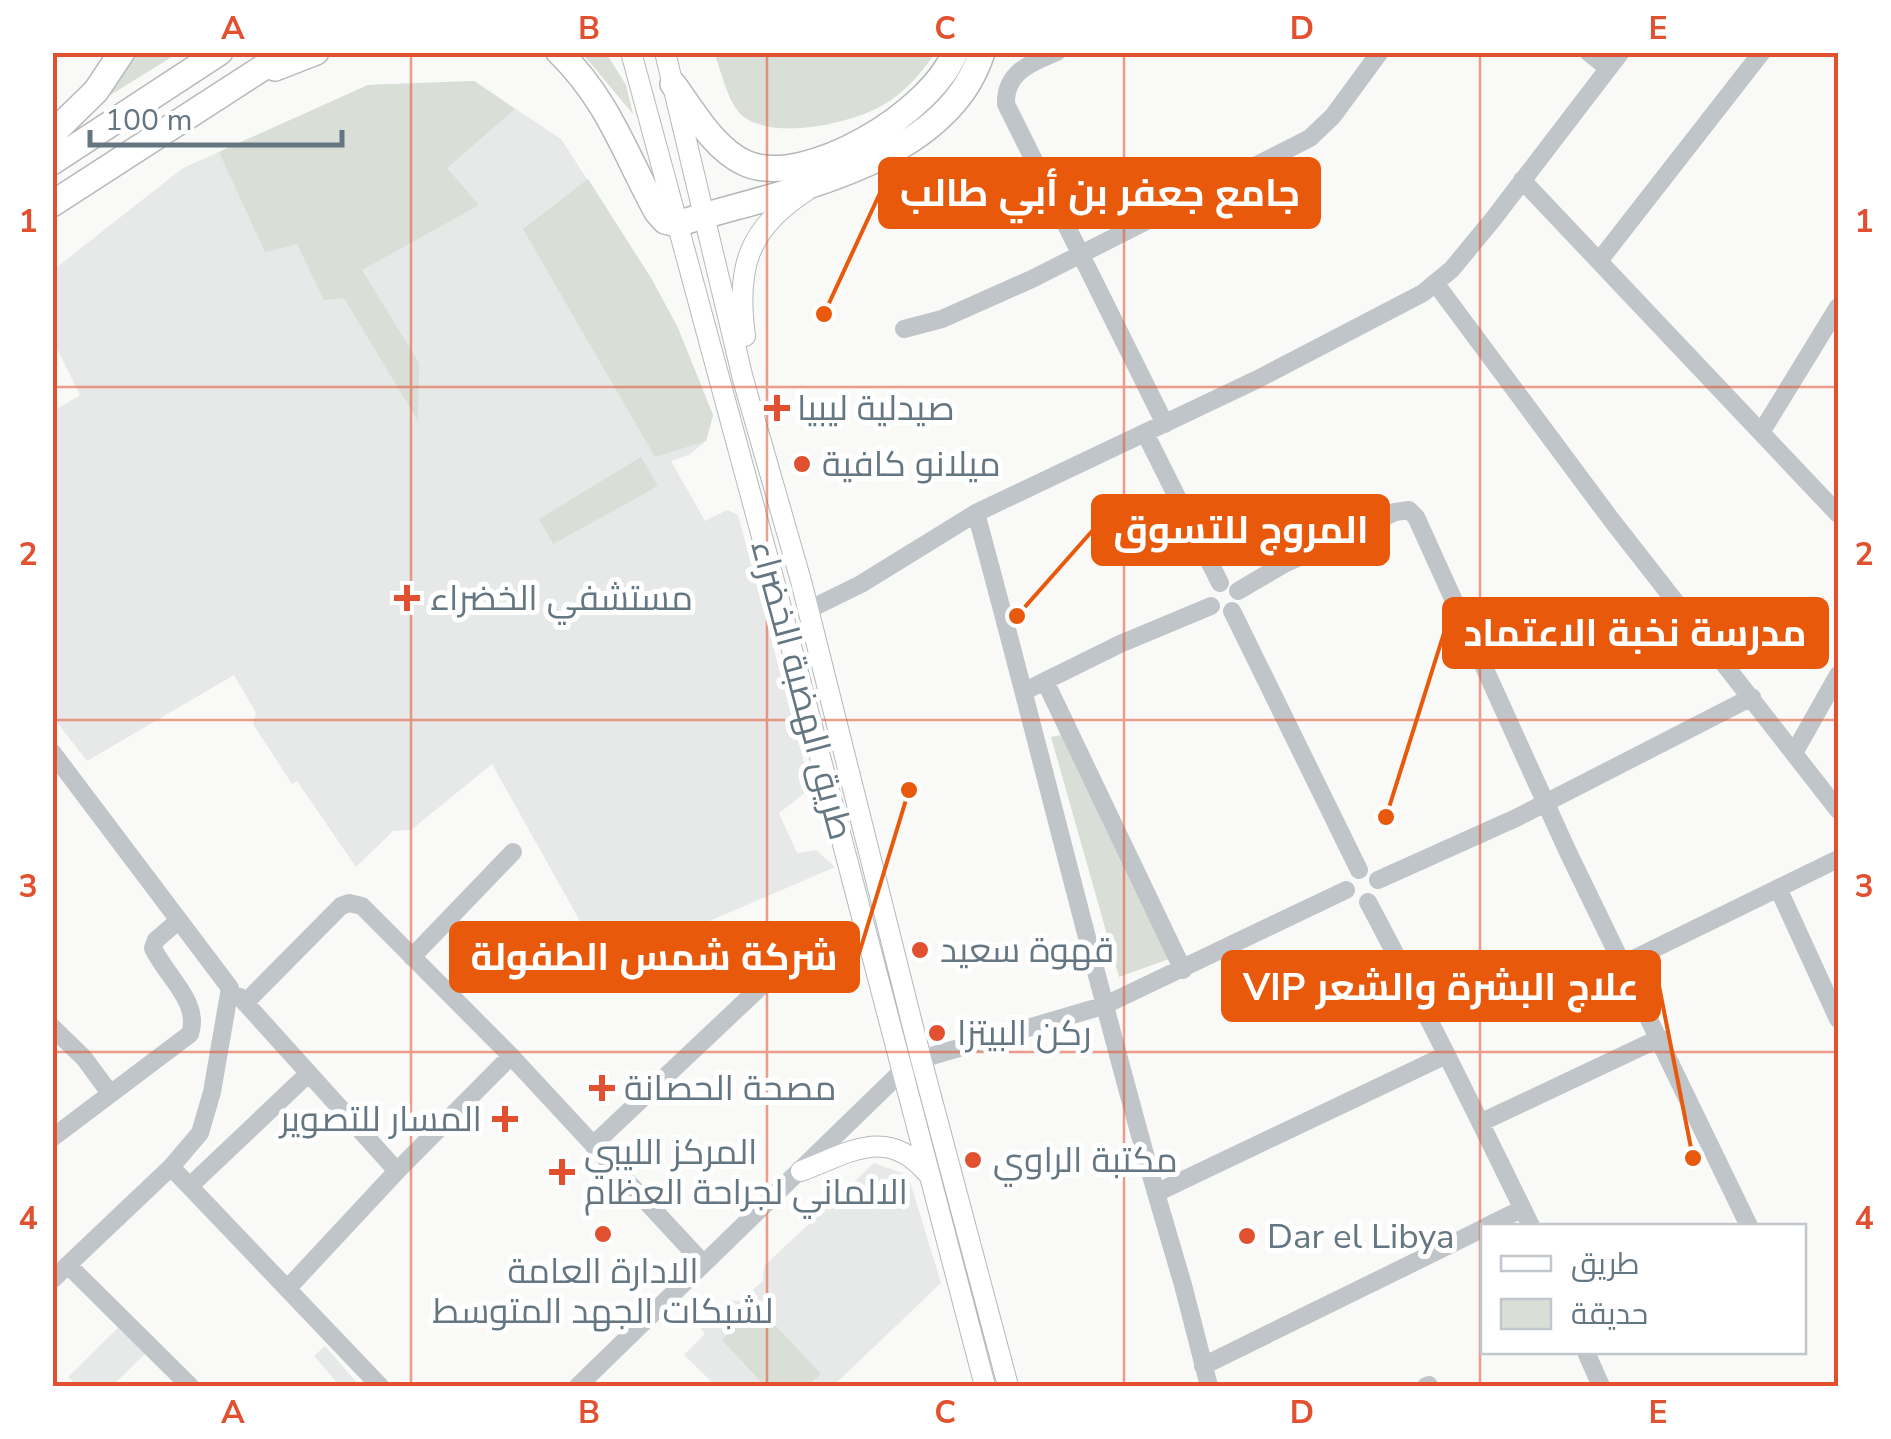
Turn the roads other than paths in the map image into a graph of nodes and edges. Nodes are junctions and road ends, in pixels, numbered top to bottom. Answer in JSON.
{"nodes":[{"id":1,"x":122,"y":52,"type":"edge"},
{"id":2,"x":220,"y":52,"type":"edge"},
{"id":3,"x":287,"y":52,"type":"edge"},
{"id":4,"x":316,"y":52,"type":"edge"},
{"id":5,"x":559,"y":52,"type":"edge"},
{"id":6,"x":631,"y":52,"type":"edge"},
{"id":7,"x":665,"y":52,"type":"edge"},
{"id":8,"x":955,"y":52,"type":"edge"},
{"id":9,"x":982,"y":52,"type":"edge"},
{"id":10,"x":1057,"y":52,"type":"edge"},
{"id":11,"x":1380,"y":52,"type":"edge"},
{"id":12,"x":1588,"y":52,"type":"edge"},
{"id":13,"x":1621,"y":52,"type":"edge"},
{"id":14,"x":1762,"y":52,"type":"edge"},
{"id":15,"x":1608,"y":68,"type":"junction"},
{"id":16,"x":246,"y":78,"type":"junction"},
{"id":17,"x":673,"y":84,"type":"junction"},
{"id":18,"x":52,"y":134,"type":"edge"},
{"id":19,"x":52,"y":162,"type":"edge"},
{"id":20,"x":1522,"y":180,"type":"junction"},
{"id":21,"x":818,"y":183,"type":"junction"},
{"id":22,"x":52,"y":204,"type":"edge"},
{"id":23,"x":705,"y":215,"type":"junction"},
{"id":24,"x":677,"y":224,"type":"junction"},
{"id":25,"x":1082,"y":254,"type":"junction"},
{"id":26,"x":1599,"y":261,"type":"junction"},
{"id":27,"x":1436,"y":284,"type":"junction"},
{"id":28,"x":1838,"y":308,"type":"edge"},
{"id":29,"x":904,"y":329,"type":"dead end"},
{"id":30,"x":754,"y":413,"type":"junction"},
{"id":31,"x":1164,"y":424,"type":"junction"},
{"id":32,"x":1762,"y":431,"type":"junction"},
{"id":33,"x":1145,"y":433,"type":"junction"},
{"id":34,"x":976,"y":513,"type":"junction"},
{"id":35,"x":1838,"y":514,"type":"edge"},
{"id":36,"x":1220,"y":583,"type":"junction"},
{"id":37,"x":1238,"y":591,"type":"junction"},
{"id":38,"x":1211,"y":606,"type":"junction"},
{"id":39,"x":808,"y":610,"type":"junction"},
{"id":40,"x":1232,"y":611,"type":"junction"},
{"id":41,"x":1838,"y":676,"type":"edge"},
{"id":42,"x":1046,"y":681,"type":"junction"},
{"id":43,"x":1025,"y":691,"type":"junction"},
{"id":44,"x":1752,"y":697,"type":"junction"},
{"id":45,"x":52,"y":752,"type":"edge"},
{"id":46,"x":1794,"y":753,"type":"junction"},
{"id":47,"x":1546,"y":802,"type":"junction"},
{"id":48,"x":1838,"y":810,"type":"edge"},
{"id":49,"x":514,"y":852,"type":"dead end"},
{"id":50,"x":1838,"y":859,"type":"edge"},
{"id":51,"x":1359,"y":870,"type":"junction"},
{"id":52,"x":1378,"y":880,"type":"junction"},
{"id":53,"x":1778,"y":888,"type":"junction"},
{"id":54,"x":1346,"y":890,"type":"junction"},
{"id":55,"x":1368,"y":902,"type":"junction"},
{"id":56,"x":178,"y":921,"type":"junction"},
{"id":57,"x":412,"y":957,"type":"junction"},
{"id":58,"x":791,"y":958,"type":"dead end"},
{"id":59,"x":1623,"y":964,"type":"junction"},
{"id":60,"x":1183,"y":970,"type":"junction"},
{"id":61,"x":230,"y":988,"type":"junction"},
{"id":62,"x":245,"y":1003,"type":"junction"},
{"id":63,"x":1103,"y":1006,"type":"junction"},
{"id":64,"x":1838,"y":1019,"type":"edge"},
{"id":65,"x":52,"y":1027,"type":"edge"},
{"id":66,"x":1660,"y":1038,"type":"junction"},
{"id":67,"x":511,"y":1056,"type":"junction"},
{"id":68,"x":1444,"y":1056,"type":"junction"},
{"id":69,"x":920,"y":1059,"type":"junction"},
{"id":70,"x":900,"y":1072,"type":"junction"},
{"id":71,"x":308,"y":1074,"type":"junction"},
{"id":72,"x":110,"y":1092,"type":"junction"},
{"id":73,"x":1482,"y":1122,"type":"junction"},
{"id":74,"x":52,"y":1138,"type":"edge"},
{"id":75,"x":593,"y":1145,"type":"junction"},
{"id":76,"x":171,"y":1167,"type":"junction"},
{"id":77,"x":398,"y":1170,"type":"junction"},
{"id":78,"x":801,"y":1171,"type":"junction"},
{"id":79,"x":930,"y":1175,"type":"junction"},
{"id":80,"x":191,"y":1185,"type":"junction"},
{"id":81,"x":1156,"y":1194,"type":"junction"},
{"id":82,"x":1522,"y":1209,"type":"junction"},
{"id":83,"x":1491,"y":1224,"type":"edge"},
{"id":84,"x":1529,"y":1224,"type":"edge"},
{"id":85,"x":1748,"y":1224,"type":"edge"},
{"id":86,"x":1481,"y":1229,"type":"edge"},
{"id":87,"x":703,"y":1263,"type":"junction"},
{"id":88,"x":69,"y":1266,"type":"junction"},
{"id":89,"x":52,"y":1280,"type":"edge"},
{"id":90,"x":288,"y":1288,"type":"junction"},
{"id":91,"x":1587,"y":1354,"type":"edge"},
{"id":92,"x":1203,"y":1366,"type":"junction"},
{"id":93,"x":190,"y":1386,"type":"edge"},
{"id":94,"x":380,"y":1386,"type":"edge"},
{"id":95,"x":578,"y":1386,"type":"edge"},
{"id":96,"x":984,"y":1386,"type":"edge"},
{"id":97,"x":1008,"y":1386,"type":"edge"},
{"id":98,"x":1208,"y":1386,"type":"edge"},
{"id":99,"x":1600,"y":1386,"type":"edge"}],
"edges":[{"from":1,"to":18,"type":"highway"},
{"from":2,"to":19,"type":"highway"},
{"from":3,"to":16,"type":"highway"},
{"from":4,"to":16,"type":"highway"},
{"from":5,"to":24,"type":"highway"},
{"from":6,"to":24,"type":"main road","name":"طريق الهضبة الخضراء"},
{"from":7,"to":17,"type":"main road","name":"طريق الهضبة الخضراء"},
{"from":8,"to":17,"type":"highway"},
{"from":9,"to":21,"type":"highway"},
{"from":10,"to":25,"type":"street"},
{"from":11,"to":25,"type":"street"},
{"from":12,"to":15,"type":"street"},
{"from":13,"to":15,"type":"street"},
{"from":14,"to":26,"type":"street"},
{"from":15,"to":20,"type":"street"},
{"from":16,"to":22,"type":"highway"},
{"from":17,"to":23,"type":"main road","name":"طريق الهضبة الخضراء"},
{"from":20,"to":26,"type":"street"},
{"from":20,"to":27,"type":"street"},
{"from":21,"to":23,"type":"highway"},
{"from":21,"to":30,"type":"main road"},
{"from":23,"to":24,"type":"highway"},
{"from":23,"to":30,"type":"main road","name":"طريق الهضبة الخضراء"},
{"from":24,"to":70,"type":"main road","name":"طريق الهضبة الخضراء"},
{"from":25,"to":29,"type":"street"},
{"from":25,"to":31,"type":"street"},
{"from":26,"to":32,"type":"street"},
{"from":27,"to":31,"type":"street"},
{"from":27,"to":44,"type":"street"},
{"from":28,"to":32,"type":"street"},
{"from":30,"to":39,"type":"main road","name":"طريق الهضبة الخضراء"},
{"from":31,"to":33,"type":"street"},
{"from":32,"to":35,"type":"street"},
{"from":33,"to":34,"type":"street"},
{"from":33,"to":36,"type":"street"},
{"from":34,"to":39,"type":"street"},
{"from":34,"to":43,"type":"street"},
{"from":36,"to":37,"type":"street"},
{"from":36,"to":38,"type":"street"},
{"from":37,"to":40,"type":"street"},
{"from":37,"to":47,"type":"street"},
{"from":38,"to":40,"type":"street"},
{"from":38,"to":42,"type":"street"},
{"from":39,"to":69,"type":"main road","name":"طريق الهضبة الخضراء"},
{"from":40,"to":51,"type":"street"},
{"from":41,"to":46,"type":"street"},
{"from":42,"to":43,"type":"street"},
{"from":42,"to":60,"type":"street"},
{"from":43,"to":63,"type":"street"},
{"from":44,"to":46,"type":"street"},
{"from":44,"to":47,"type":"street"},
{"from":45,"to":56,"type":"street"},
{"from":46,"to":48,"type":"street"},
{"from":47,"to":52,"type":"street"},
{"from":47,"to":59,"type":"street"},
{"from":49,"to":57,"type":"street"},
{"from":50,"to":53,"type":"street"},
{"from":51,"to":52,"type":"street"},
{"from":51,"to":54,"type":"street"},
{"from":52,"to":55,"type":"street"},
{"from":53,"to":59,"type":"street"},
{"from":53,"to":64,"type":"street"},
{"from":54,"to":55,"type":"street"},
{"from":54,"to":60,"type":"street"},
{"from":55,"to":68,"type":"street"},
{"from":56,"to":61,"type":"street"},
{"from":56,"to":72,"type":"street"},
{"from":57,"to":62,"type":"street"},
{"from":57,"to":67,"type":"street"},
{"from":58,"to":75,"type":"street"},
{"from":59,"to":66,"type":"street"},
{"from":60,"to":63,"type":"street"},
{"from":61,"to":62,"type":"street"},
{"from":61,"to":76,"type":"street"},
{"from":62,"to":71,"type":"street"},
{"from":63,"to":69,"type":"street"},
{"from":63,"to":81,"type":"street"},
{"from":65,"to":72,"type":"street"},
{"from":66,"to":73,"type":"street"},
{"from":66,"to":85,"type":"street"},
{"from":67,"to":75,"type":"street"},
{"from":67,"to":77,"type":"street"},
{"from":68,"to":73,"type":"street"},
{"from":68,"to":81,"type":"street"},
{"from":69,"to":70,"type":"street"},
{"from":69,"to":97,"type":"main road","name":"طريق الهضبة الخضراء"},
{"from":70,"to":78,"type":"street"},
{"from":70,"to":79,"type":"main road","name":"طريق الهضبة الخضراء"},
{"from":71,"to":77,"type":"street"},
{"from":71,"to":80,"type":"street"},
{"from":72,"to":74,"type":"street"},
{"from":73,"to":82,"type":"street"},
{"from":75,"to":87,"type":"street"},
{"from":76,"to":80,"type":"street"},
{"from":76,"to":88,"type":"street"},
{"from":77,"to":90,"type":"street"},
{"from":78,"to":79,"type":"main road"},
{"from":78,"to":87,"type":"street"},
{"from":79,"to":96,"type":"main road","name":"طريق الهضبة الخضراء"},
{"from":80,"to":90,"type":"street"},
{"from":81,"to":92,"type":"street"},
{"from":82,"to":83,"type":"street"},
{"from":82,"to":84,"type":"street"},
{"from":86,"to":92,"type":"street"},
{"from":87,"to":95,"type":"street"},
{"from":88,"to":89,"type":"street"},
{"from":88,"to":93,"type":"street"},
{"from":90,"to":94,"type":"street"},
{"from":91,"to":99,"type":"street"},
{"from":92,"to":98,"type":"street"}]}
